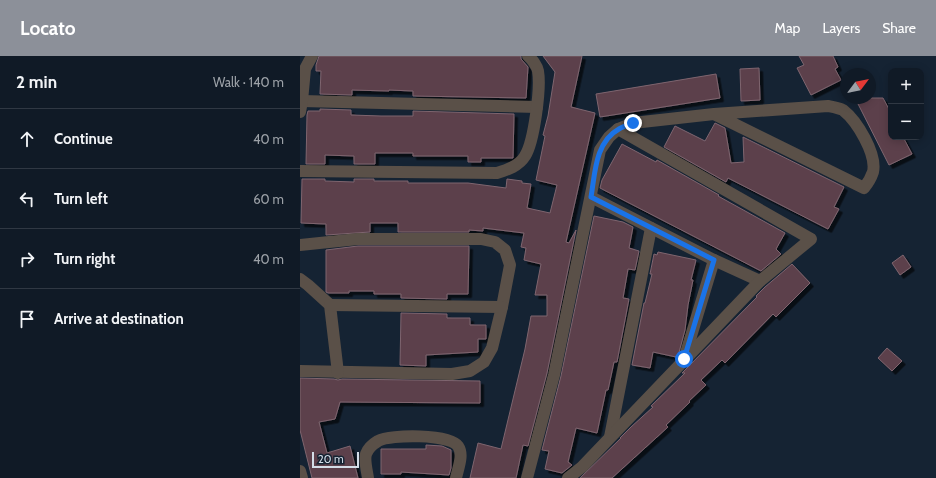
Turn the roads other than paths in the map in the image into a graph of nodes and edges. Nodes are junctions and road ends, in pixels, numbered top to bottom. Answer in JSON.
{"nodes":[{"id":1,"x":312,"y":56,"type":"edge"},
{"id":2,"x":528,"y":56,"type":"edge"},
{"id":3,"x":301,"y":107,"type":"edge"},
{"id":4,"x":538,"y":107,"type":"junction"},
{"id":5,"x":714,"y":114,"type":"junction"},
{"id":6,"x":618,"y":129,"type":"junction"},
{"id":7,"x":300,"y":171,"type":"edge"},
{"id":8,"x":591,"y":197,"type":"junction"},
{"id":9,"x":651,"y":228,"type":"junction"},
{"id":10,"x":300,"y":245,"type":"edge"},
{"id":11,"x":714,"y":260,"type":"junction"},
{"id":12,"x":300,"y":279,"type":"edge"},
{"id":13,"x":760,"y":281,"type":"junction"},
{"id":14,"x":330,"y":304,"type":"junction"},
{"id":15,"x":502,"y":307,"type":"junction"},
{"id":16,"x":684,"y":359,"type":"junction"},
{"id":17,"x":300,"y":371,"type":"edge"},
{"id":18,"x":338,"y":373,"type":"junction"},
{"id":19,"x":610,"y":437,"type":"junction"},
{"id":20,"x":300,"y":470,"type":"edge"},
{"id":21,"x":302,"y":478,"type":"edge"},
{"id":22,"x":368,"y":478,"type":"edge"},
{"id":23,"x":456,"y":478,"type":"edge"},
{"id":24,"x":527,"y":478,"type":"edge"},
{"id":25,"x":568,"y":478,"type":"edge"}],
"edges":[{"from":1,"to":3,"type":"street"},
{"from":2,"to":4,"type":"street"},
{"from":3,"to":4,"type":"street"},
{"from":4,"to":7,"type":"street"},
{"from":5,"to":5,"type":"street"},
{"from":5,"to":6,"type":"street"},
{"from":6,"to":8,"type":"street"},
{"from":6,"to":13,"type":"street"},
{"from":8,"to":9,"type":"street"},
{"from":8,"to":24,"type":"street"},
{"from":9,"to":11,"type":"street"},
{"from":9,"to":19,"type":"street"},
{"from":10,"to":15,"type":"street"},
{"from":11,"to":13,"type":"street"},
{"from":11,"to":16,"type":"street"},
{"from":12,"to":14,"type":"street"},
{"from":13,"to":16,"type":"street"},
{"from":14,"to":15,"type":"street"},
{"from":14,"to":18,"type":"street"},
{"from":15,"to":18,"type":"street"},
{"from":16,"to":19,"type":"street"},
{"from":17,"to":18,"type":"street"},
{"from":19,"to":25,"type":"street"},
{"from":20,"to":21,"type":"street"},
{"from":22,"to":23,"type":"street"}]}
